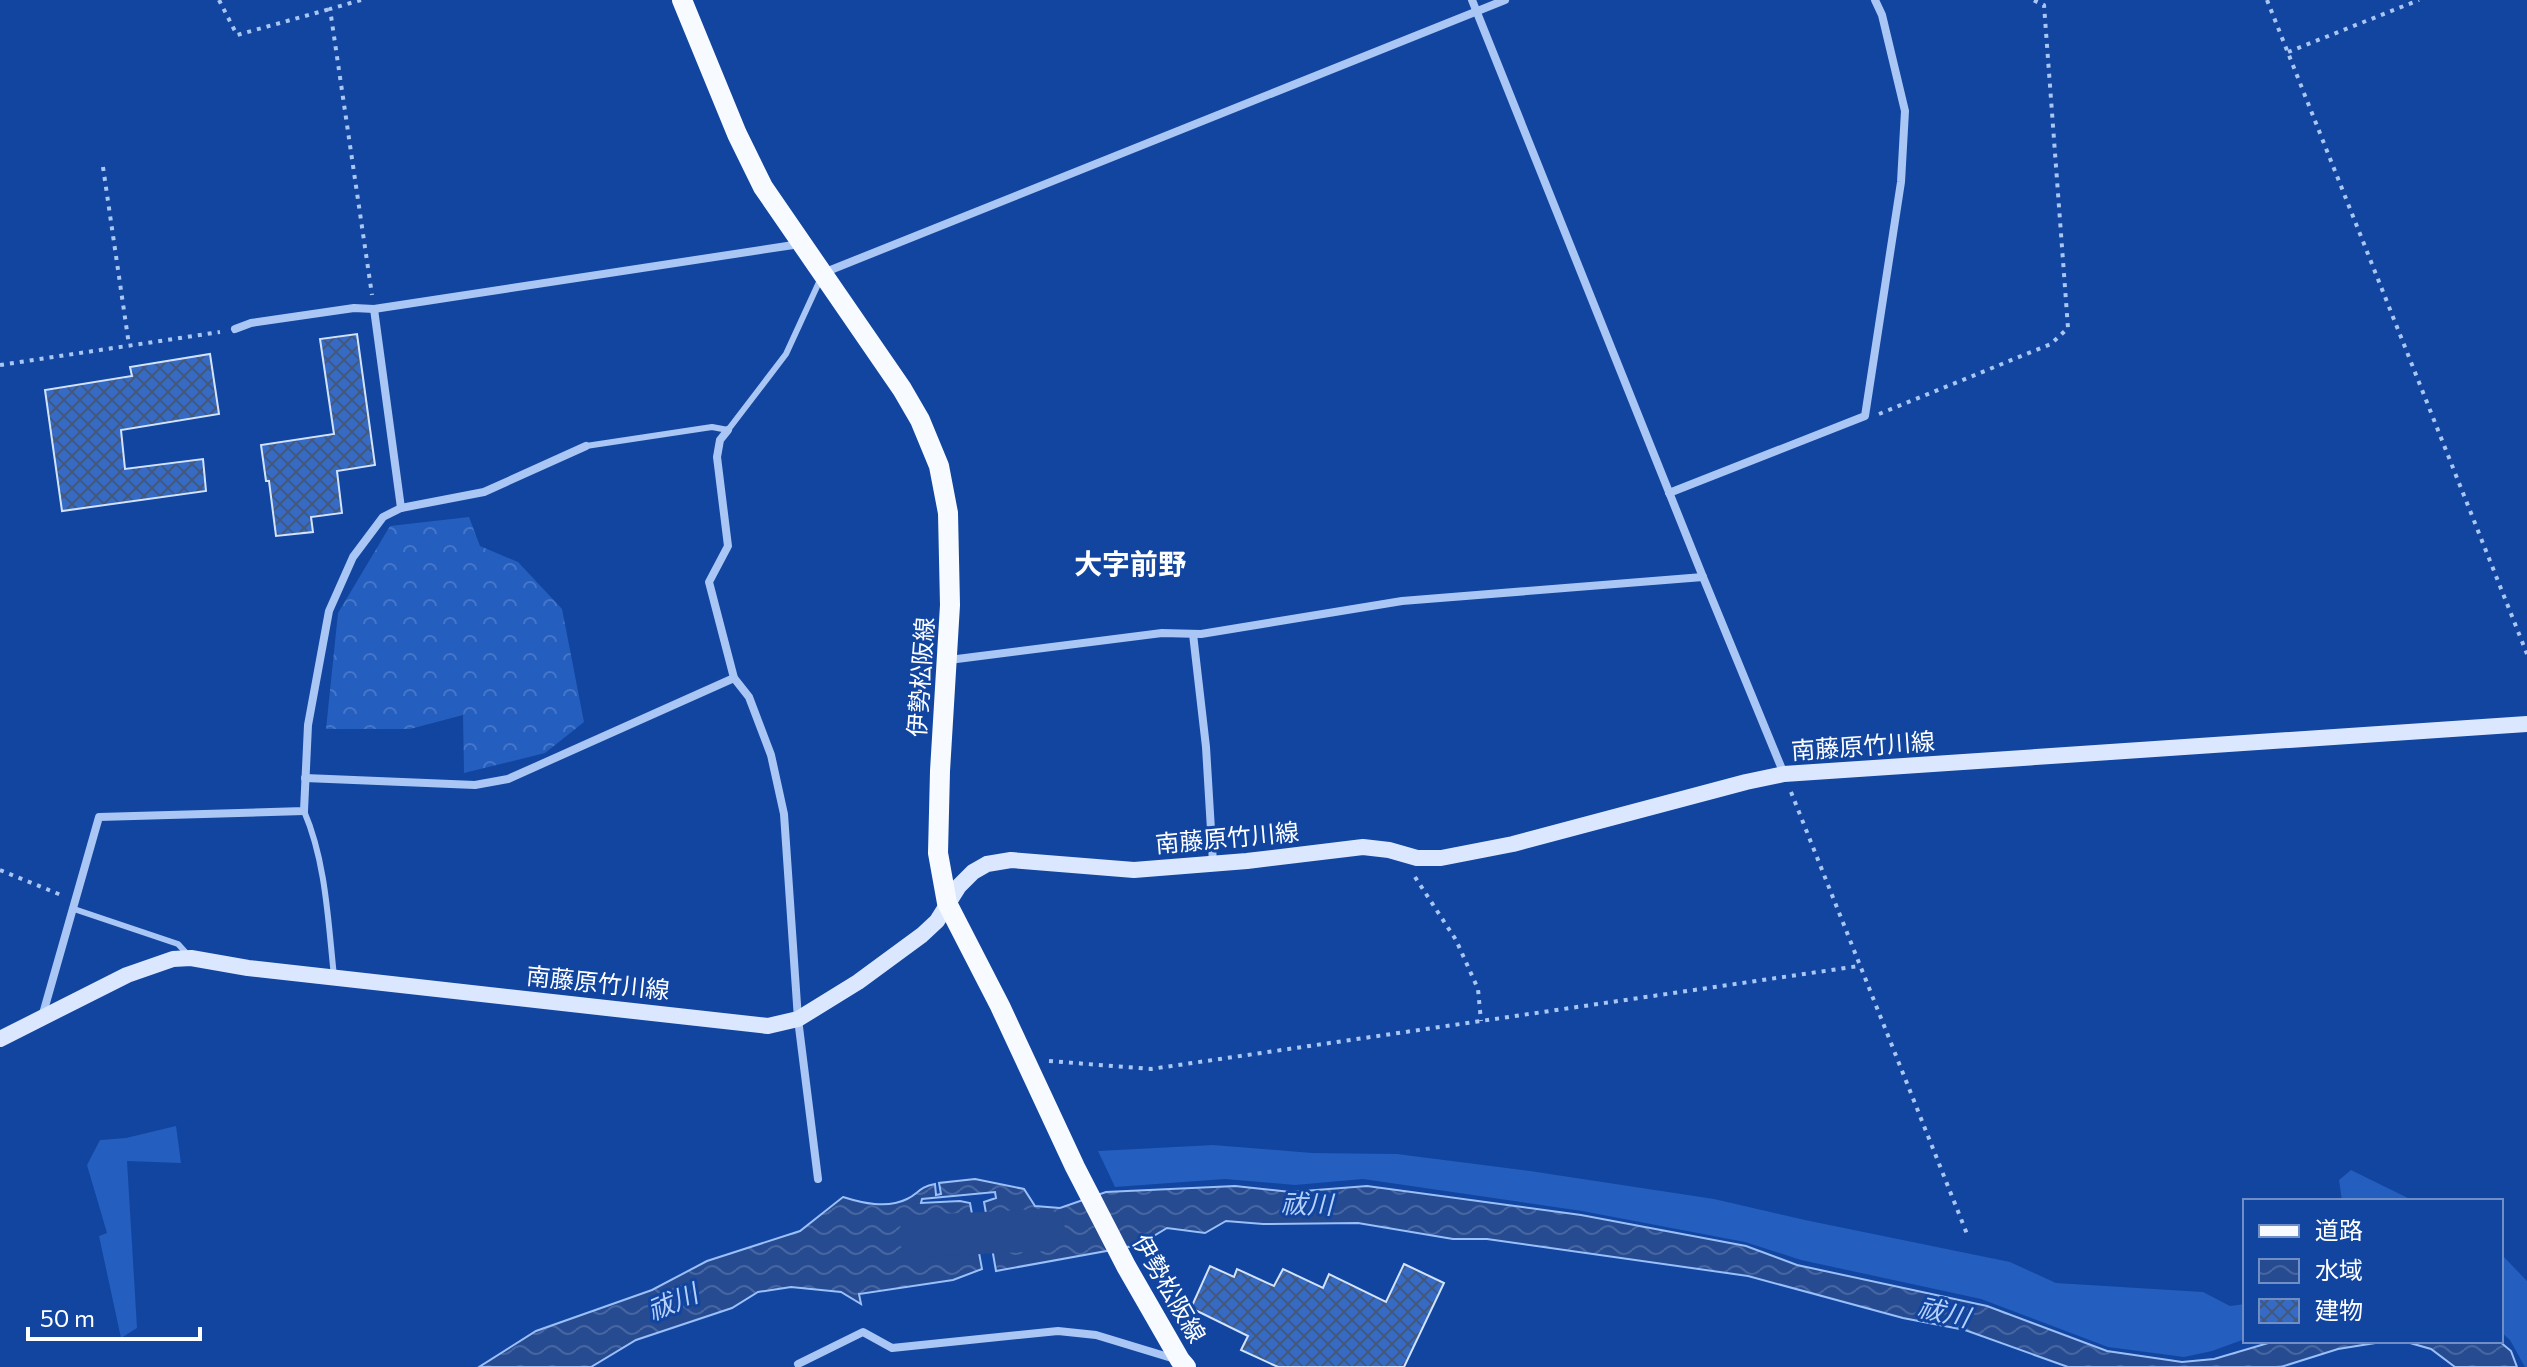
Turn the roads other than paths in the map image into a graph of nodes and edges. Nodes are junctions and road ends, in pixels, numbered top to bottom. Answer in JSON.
{"nodes":[{"id":1,"x":682,"y":0,"type":"edge"},
{"id":2,"x":1472,"y":0,"type":"edge"},
{"id":3,"x":1505,"y":0,"type":"edge"},
{"id":4,"x":1875,"y":0,"type":"edge"},
{"id":5,"x":1477,"y":11,"type":"junction"},
{"id":6,"x":801,"y":244,"type":"junction"},
{"id":7,"x":823,"y":273,"type":"junction"},
{"id":8,"x":374,"y":309,"type":"junction"},
{"id":9,"x":235,"y":329,"type":"road end"},
{"id":10,"x":728,"y":430,"type":"junction"},
{"id":11,"x":586,"y":446,"type":"joint"},
{"id":12,"x":1669,"y":493,"type":"junction"},
{"id":13,"x":401,"y":508,"type":"junction"},
{"id":14,"x":1703,"y":577,"type":"junction"},
{"id":15,"x":1193,"y":634,"type":"junction"},
{"id":16,"x":946,"y":661,"type":"junction"},
{"id":17,"x":734,"y":678,"type":"junction"},
{"id":18,"x":2527,"y":724,"type":"edge"},
{"id":19,"x":1784,"y":774,"type":"junction"},
{"id":20,"x":305,"y":778,"type":"junction"},
{"id":21,"x":304,"y":811,"type":"junction"},
{"id":22,"x":1213,"y":863,"type":"junction"},
{"id":23,"x":947,"y":903,"type":"junction"},
{"id":24,"x":74,"y":909,"type":"junction"},
{"id":25,"x":191,"y":958,"type":"junction"},
{"id":26,"x":334,"y":977,"type":"junction"},
{"id":27,"x":42,"y":1018,"type":"junction"},
{"id":28,"x":798,"y":1019,"type":"junction"},
{"id":29,"x":0,"y":1039,"type":"edge"},
{"id":30,"x":818,"y":1179,"type":"dead end"},
{"id":31,"x":798,"y":1364,"type":"dead end"},
{"id":32,"x":1183,"y":1364,"type":"edge"}],
"edges":[{"from":1,"to":6,"type":"main road","name":"伊勢松阪線"},
{"from":2,"to":5,"type":"street"},
{"from":3,"to":5,"type":"street"},
{"from":4,"to":12,"type":"street"},
{"from":5,"to":7,"type":"street"},
{"from":5,"to":12,"type":"street"},
{"from":6,"to":7,"type":"main road","name":"伊勢松阪線"},
{"from":6,"to":8,"type":"street"},
{"from":7,"to":10,"type":"lane"},
{"from":7,"to":16,"type":"main road","name":"伊勢松阪線"},
{"from":8,"to":9,"type":"street"},
{"from":8,"to":13,"type":"street"},
{"from":10,"to":11,"type":"lane"},
{"from":10,"to":17,"type":"street"},
{"from":11,"to":13,"type":"street"},
{"from":12,"to":14,"type":"street"},
{"from":13,"to":20,"type":"street"},
{"from":14,"to":15,"type":"street"},
{"from":14,"to":19,"type":"street"},
{"from":15,"to":16,"type":"street"},
{"from":15,"to":22,"type":"street"},
{"from":16,"to":23,"type":"main road","name":"伊勢松阪線"},
{"from":17,"to":20,"type":"street"},
{"from":17,"to":28,"type":"street"},
{"from":18,"to":19,"type":"main road","name":"南藤原竹川線"},
{"from":19,"to":22,"type":"main road","name":"南藤原竹川線"},
{"from":20,"to":21,"type":"street"},
{"from":21,"to":24,"type":"street"},
{"from":21,"to":26,"type":"lane"},
{"from":22,"to":23,"type":"main road","name":"南藤原竹川線"},
{"from":23,"to":28,"type":"main road","name":"南藤原竹川線"},
{"from":23,"to":32,"type":"main road","name":"伊勢松阪線"},
{"from":24,"to":25,"type":"lane"},
{"from":24,"to":27,"type":"street"},
{"from":25,"to":26,"type":"main road","name":"南藤原竹川線"},
{"from":25,"to":27,"type":"main road","name":"南藤原竹川線"},
{"from":26,"to":28,"type":"main road","name":"南藤原竹川線"},
{"from":27,"to":29,"type":"main road","name":"南藤原竹川線"},
{"from":28,"to":30,"type":"street"},
{"from":31,"to":32,"type":"street"}]}
